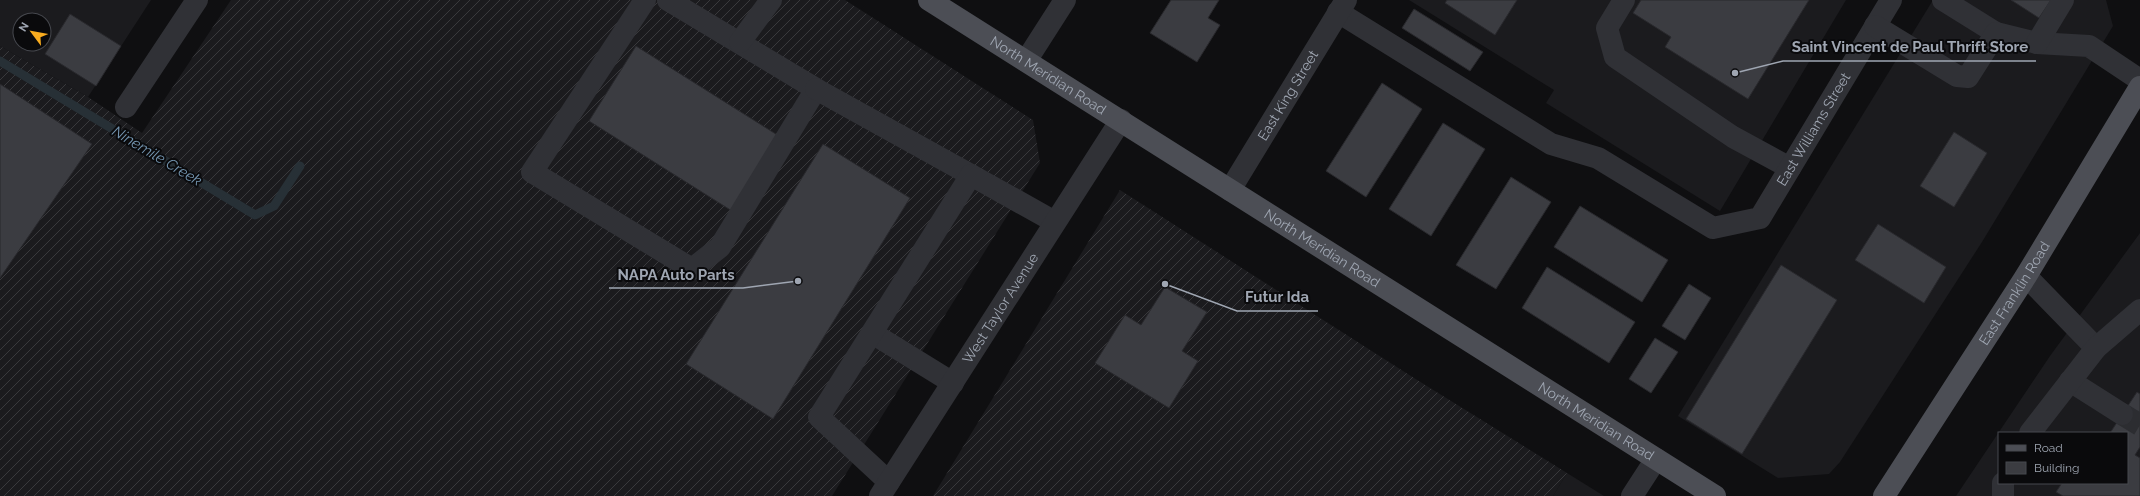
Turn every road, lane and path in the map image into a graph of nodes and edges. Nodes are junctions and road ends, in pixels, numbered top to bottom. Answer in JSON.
{"nodes":[{"id":1,"x":197,"y":0,"type":"edge"},
{"id":2,"x":645,"y":0,"type":"edge"},
{"id":3,"x":668,"y":0,"type":"edge"},
{"id":4,"x":771,"y":0,"type":"edge"},
{"id":5,"x":929,"y":0,"type":"edge"},
{"id":6,"x":1065,"y":0,"type":"edge"},
{"id":7,"x":1624,"y":0,"type":"edge"},
{"id":8,"x":1890,"y":0,"type":"edge"},
{"id":9,"x":1943,"y":0,"type":"edge"},
{"id":10,"x":2063,"y":0,"type":"edge"},
{"id":11,"x":1342,"y":6,"type":"edge"},
{"id":12,"x":1875,"y":26,"type":"junction"},
{"id":13,"x":1996,"y":33,"type":"junction"},
{"id":14,"x":740,"y":42,"type":"junction"},
{"id":15,"x":2037,"y":43,"type":"junction"},
{"id":16,"x":1026,"y":61,"type":"junction"},
{"id":17,"x":2140,"y":80,"type":"edge"},
{"id":18,"x":2140,"y":87,"type":"edge"},
{"id":19,"x":816,"y":89,"type":"junction"},
{"id":20,"x":126,"y":107,"type":"dead end"},
{"id":21,"x":1121,"y":120,"type":"junction"},
{"id":22,"x":1790,"y":168,"type":"junction"},
{"id":23,"x":971,"y":175,"type":"junction"},
{"id":24,"x":1230,"y":190,"type":"junction"},
{"id":25,"x":1055,"y":222,"type":"junction"},
{"id":26,"x":2026,"y":276,"type":"junction"},
{"id":27,"x":2138,"y":315,"type":"edge"},
{"id":28,"x":872,"y":332,"type":"junction"},
{"id":29,"x":2096,"y":348,"type":"junction"},
{"id":30,"x":2070,"y":381,"type":"junction"},
{"id":31,"x":953,"y":383,"type":"junction"},
{"id":32,"x":2122,"y":414,"type":"tunnel mouth"},
{"id":33,"x":2031,"y":432,"type":"edge"},
{"id":34,"x":1656,"y":459,"type":"junction"},
{"id":35,"x":2002,"y":484,"type":"edge"},
{"id":36,"x":884,"y":489,"type":"edge"},
{"id":37,"x":1632,"y":496,"type":"edge"},
{"id":38,"x":1715,"y":496,"type":"edge"},
{"id":39,"x":1884,"y":496,"type":"edge"},
{"id":40,"x":2003,"y":496,"type":"edge"}],
"edges":[{"from":1,"to":20,"type":"street"},
{"from":2,"to":19,"type":"street"},
{"from":3,"to":14,"type":"street"},
{"from":4,"to":14,"type":"street"},
{"from":5,"to":16,"type":"main road","name":"North Meridian Road"},
{"from":6,"to":16,"type":"street"},
{"from":7,"to":22,"type":"street"},
{"from":8,"to":12,"type":"street","name":"East Williams Street"},
{"from":9,"to":13,"type":"street"},
{"from":10,"to":15,"type":"street"},
{"from":11,"to":22,"type":"street","name":"East Williams Street"},
{"from":11,"to":24,"type":"street","name":"East King Street"},
{"from":12,"to":13,"type":"street"},
{"from":12,"to":22,"type":"street","name":"East Williams Street"},
{"from":13,"to":15,"type":"street"},
{"from":14,"to":19,"type":"street"},
{"from":15,"to":17,"type":"street"},
{"from":16,"to":21,"type":"main road","name":"North Meridian Road"},
{"from":18,"to":26,"type":"main road","name":"East Franklin Road"},
{"from":19,"to":23,"type":"street"},
{"from":21,"to":24,"type":"main road","name":"North Meridian Road"},
{"from":21,"to":25,"type":"street","name":"West Taylor Avenue"},
{"from":23,"to":25,"type":"street"},
{"from":23,"to":28,"type":"street"},
{"from":24,"to":34,"type":"main road","name":"North Meridian Road"},
{"from":25,"to":31,"type":"street","name":"West Taylor Avenue"},
{"from":26,"to":29,"type":"street"},
{"from":26,"to":39,"type":"main road","name":"East Franklin Road"},
{"from":27,"to":29,"type":"street"},
{"from":28,"to":31,"type":"street"},
{"from":28,"to":36,"type":"street"},
{"from":29,"to":30,"type":"street"},
{"from":30,"to":32,"type":"street"},
{"from":30,"to":33,"type":"street"},
{"from":31,"to":36,"type":"street","name":"West Taylor Avenue"},
{"from":34,"to":37,"type":"street"},
{"from":34,"to":38,"type":"main road","name":"North Meridian Road"},
{"from":35,"to":40,"type":"street"}]}
